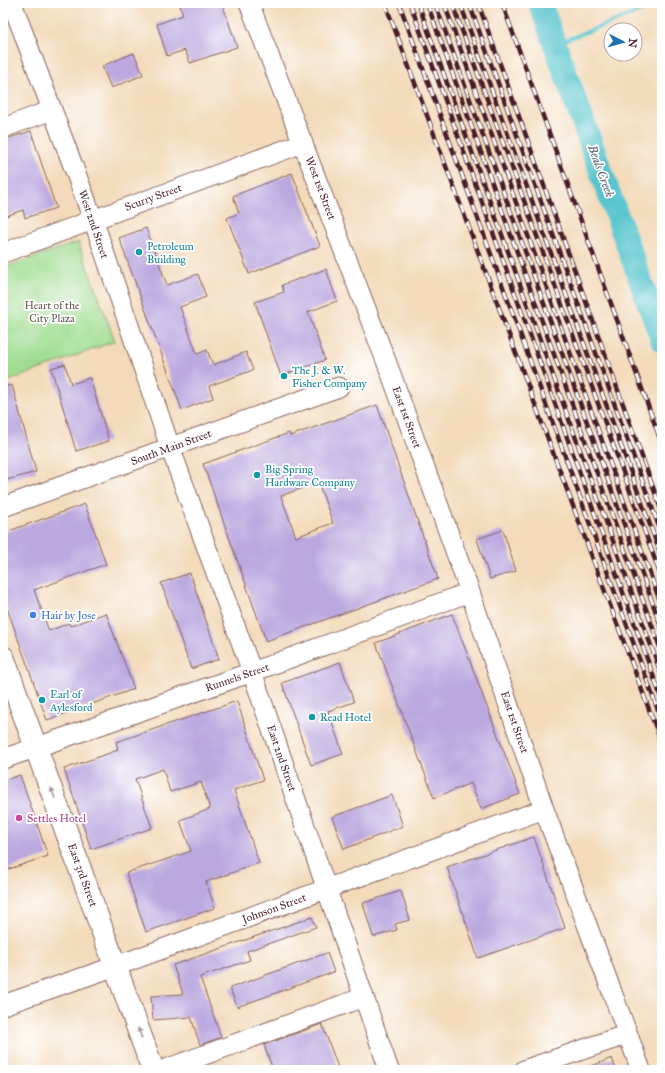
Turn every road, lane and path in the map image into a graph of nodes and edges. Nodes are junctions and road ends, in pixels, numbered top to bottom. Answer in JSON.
{"nodes":[{"id":1,"x":11,"y":3,"type":"edge"},
{"id":2,"x":249,"y":3,"type":"edge"},
{"id":3,"x":3,"y":5,"type":"edge"},
{"id":4,"x":52,"y":110,"type":"junction"},
{"id":5,"x":3,"y":128,"type":"edge"},
{"id":6,"x":303,"y":142,"type":"junction"},
{"id":7,"x":93,"y":219,"type":"junction"},
{"id":8,"x":3,"y":253,"type":"edge"},
{"id":9,"x":391,"y":374,"type":"joint"},
{"id":10,"x":339,"y":387,"type":"dead end"},
{"id":11,"x":170,"y":447,"type":"junction"},
{"id":12,"x":3,"y":507,"type":"edge"},
{"id":13,"x":470,"y":592,"type":"junction"},
{"id":14,"x":3,"y":657,"type":"edge"},
{"id":15,"x":252,"y":672,"type":"junction"},
{"id":16,"x":37,"y":747,"type":"junction"},
{"id":17,"x":3,"y":759,"type":"edge"},
{"id":18,"x":544,"y":809,"type":"junction"},
{"id":19,"x":327,"y":888,"type":"junction"},
{"id":20,"x":116,"y":966,"type":"junction"},
{"id":21,"x":364,"y":997,"type":"junction"},
{"id":22,"x":3,"y":1005,"type":"edge"},
{"id":23,"x":628,"y":1034,"type":"junction"},
{"id":24,"x":153,"y":1070,"type":"edge"},
{"id":25,"x":163,"y":1070,"type":"edge"},
{"id":26,"x":389,"y":1070,"type":"edge"},
{"id":27,"x":524,"y":1070,"type":"edge"},
{"id":28,"x":641,"y":1070,"type":"edge"}],
"edges":[{"from":1,"to":3,"type":"main road"},
{"from":1,"to":4,"type":"street","name":"West 2nd Street"},
{"from":2,"to":6,"type":"street","name":"West 1st Street"},
{"from":4,"to":5,"type":"street"},
{"from":4,"to":7,"type":"street","name":"West 2nd Street"},
{"from":6,"to":7,"type":"street","name":"Scurry Street"},
{"from":6,"to":9,"type":"street","name":"West 1st Street"},
{"from":7,"to":8,"type":"street","name":"Scurry Street"},
{"from":7,"to":11,"type":"street","name":"West 2nd Street"},
{"from":9,"to":13,"type":"street","name":"East 1st Street"},
{"from":10,"to":11,"type":"street","name":"South Main Street"},
{"from":11,"to":12,"type":"street","name":"South Main Street"},
{"from":11,"to":15,"type":"street","name":"East 2nd Street"},
{"from":13,"to":15,"type":"street","name":"Runnels Street"},
{"from":13,"to":18,"type":"street","name":"East 1st Street"},
{"from":14,"to":16,"type":"main road","name":"East 3rd Street"},
{"from":15,"to":16,"type":"street","name":"Runnels Street"},
{"from":15,"to":19,"type":"street","name":"East 2nd Street"},
{"from":16,"to":17,"type":"street","name":"Runnels Street"},
{"from":20,"to":16,"type":"main road","name":"East 3rd Street","one_way":true},
{"from":18,"to":19,"type":"street","name":"Johnson Street"},
{"from":18,"to":23,"type":"street","name":"East 1st Street"},
{"from":19,"to":20,"type":"street","name":"Johnson Street"},
{"from":19,"to":21,"type":"street","name":"East 2nd Street"},
{"from":20,"to":22,"type":"street","name":"Johnson Street"},
{"from":24,"to":20,"type":"main road","name":"East 3rd Street","one_way":true},
{"from":21,"to":25,"type":"street"},
{"from":21,"to":26,"type":"street","name":"East 2nd Street"},
{"from":23,"to":27,"type":"street"},
{"from":23,"to":28,"type":"street","name":"East 1st Street"}]}
